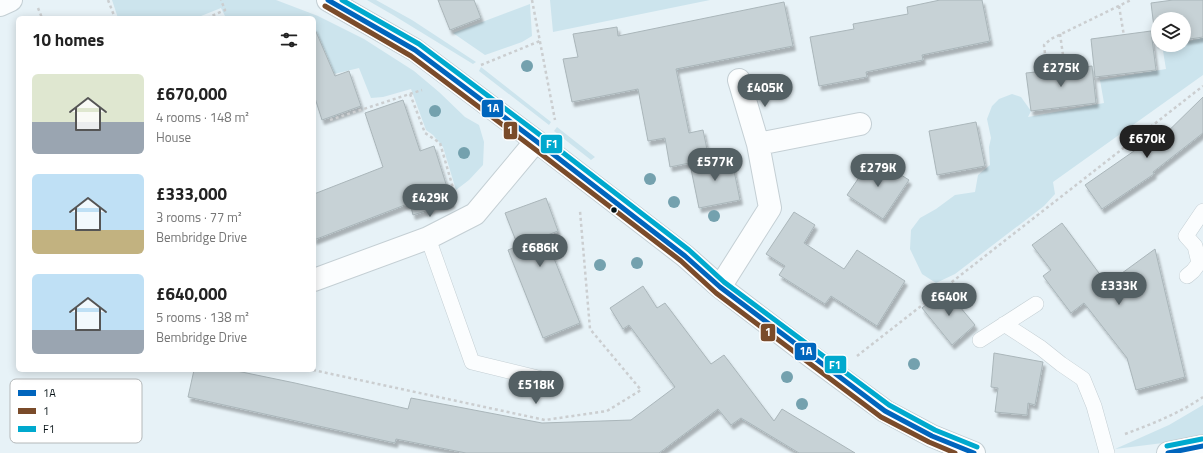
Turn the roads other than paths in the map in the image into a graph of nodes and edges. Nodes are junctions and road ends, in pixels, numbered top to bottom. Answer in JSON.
{"nodes":[{"id":1,"x":12,"y":0,"type":"edge"},
{"id":2,"x":328,"y":0,"type":"edge"},
{"id":3,"x":0,"y":5,"type":"edge"},
{"id":4,"x":739,"y":80,"type":"dead end"},
{"id":5,"x":860,"y":124,"type":"dead end"},
{"id":6,"x":538,"y":142,"type":"junction"},
{"id":7,"x":758,"y":144,"type":"junction"},
{"id":8,"x":1203,"y":211,"type":"edge"},
{"id":9,"x":428,"y":238,"type":"junction"},
{"id":10,"x":1187,"y":276,"type":"dead end"},
{"id":11,"x":316,"y":279,"type":"edge"},
{"id":12,"x":720,"y":287,"type":"junction"},
{"id":13,"x":1036,"y":304,"type":"dead end"},
{"id":14,"x":1004,"y":324,"type":"junction"},
{"id":15,"x":980,"y":340,"type":"dead end"},
{"id":16,"x":542,"y":379,"type":"dead end"},
{"id":17,"x":1105,"y":447,"type":"edge"},
{"id":18,"x":1195,"y":449,"type":"edge"},
{"id":19,"x":974,"y":453,"type":"edge"},
{"id":20,"x":1168,"y":453,"type":"edge"}],
"edges":[{"from":1,"to":3,"type":"street"},
{"from":2,"to":6,"type":"street"},
{"from":4,"to":7,"type":"street"},
{"from":5,"to":7,"type":"street"},
{"from":6,"to":9,"type":"street"},
{"from":6,"to":12,"type":"street"},
{"from":7,"to":12,"type":"street"},
{"from":8,"to":10,"type":"lane"},
{"from":9,"to":11,"type":"street"},
{"from":9,"to":16,"type":"lane"},
{"from":12,"to":19,"type":"street"},
{"from":13,"to":14,"type":"lane"},
{"from":14,"to":15,"type":"lane"},
{"from":14,"to":17,"type":"lane"},
{"from":18,"to":20,"type":"street"}]}
